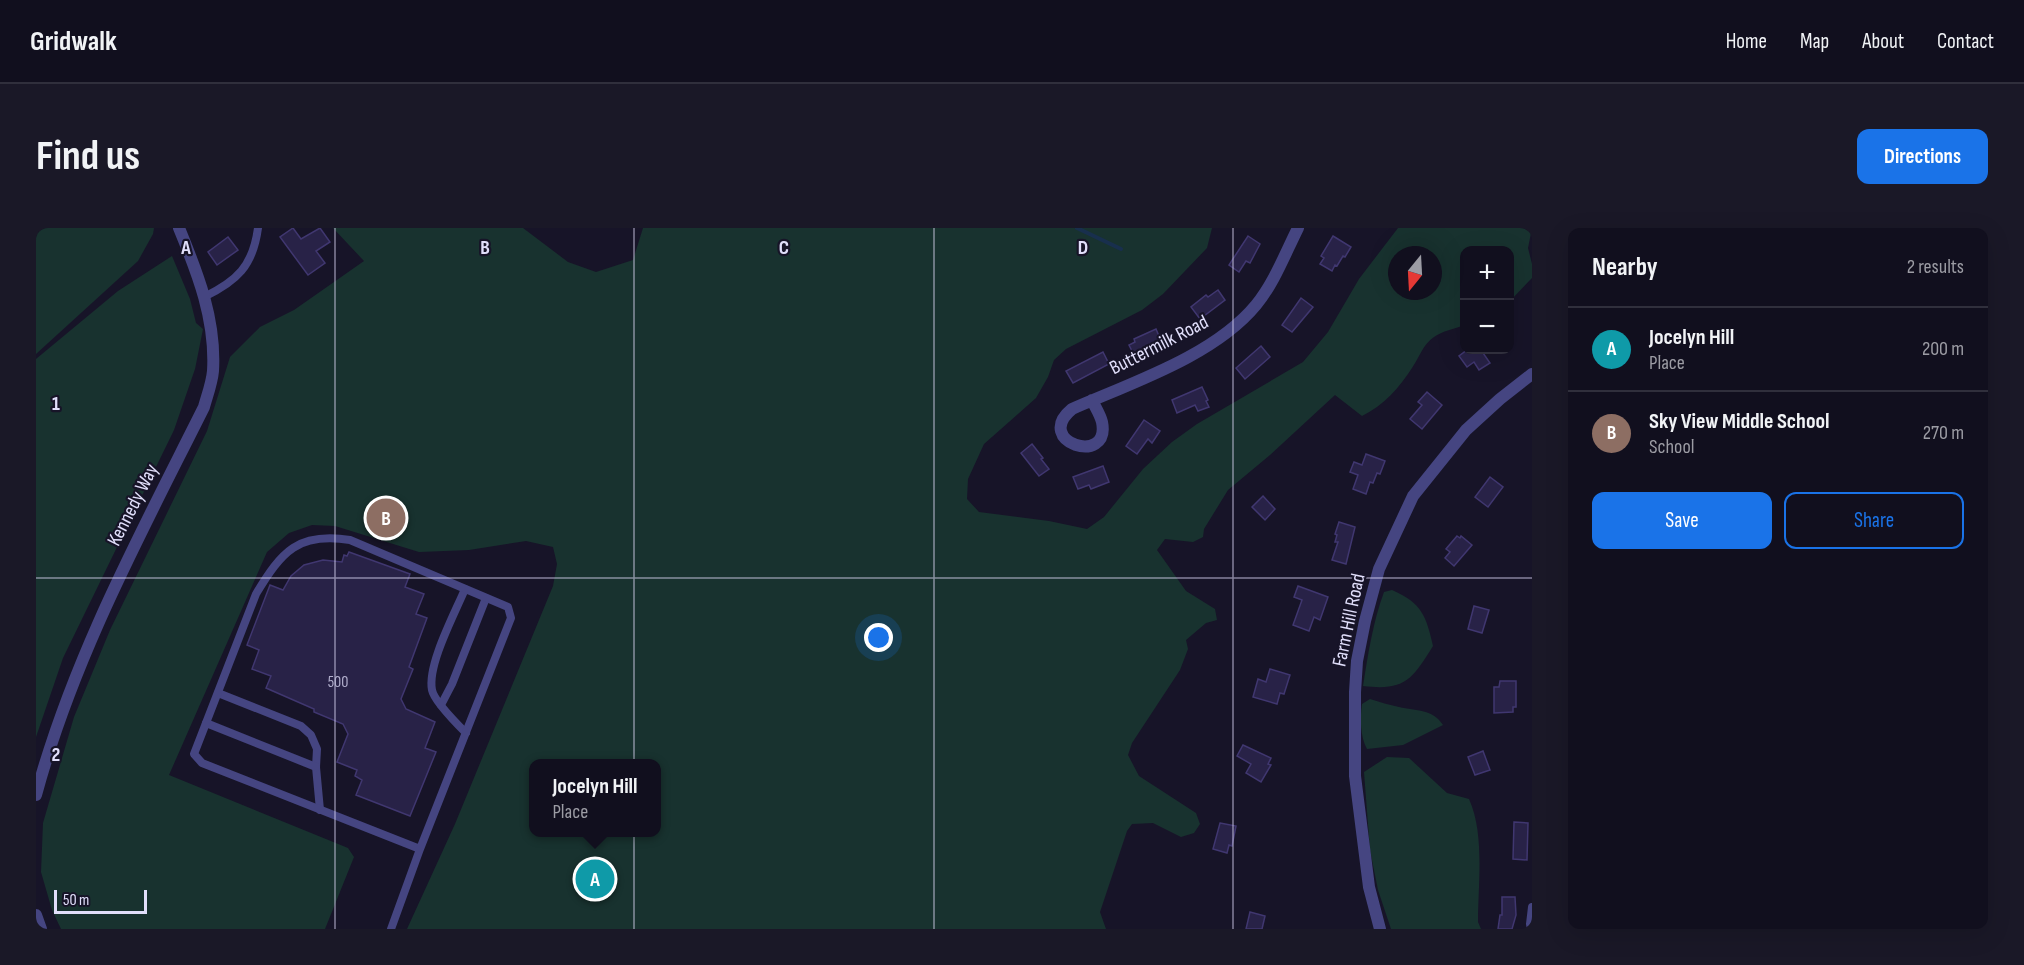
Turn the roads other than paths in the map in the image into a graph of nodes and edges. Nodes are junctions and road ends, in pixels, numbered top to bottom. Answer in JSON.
{"nodes":[{"id":1,"x":178,"y":228,"type":"edge"},
{"id":2,"x":258,"y":228,"type":"edge"},
{"id":3,"x":1298,"y":228,"type":"edge"},
{"id":4,"x":204,"y":297,"type":"junction"},
{"id":5,"x":1532,"y":374,"type":"edge"},
{"id":6,"x":1092,"y":400,"type":"dead end"},
{"id":7,"x":465,"y":589,"type":"junction"},
{"id":8,"x":486,"y":598,"type":"junction"},
{"id":9,"x":218,"y":693,"type":"junction"},
{"id":10,"x":441,"y":705,"type":"junction"},
{"id":11,"x":206,"y":723,"type":"junction"},
{"id":12,"x":466,"y":733,"type":"junction"},
{"id":13,"x":316,"y":767,"type":"junction"},
{"id":14,"x":36,"y":795,"type":"edge"},
{"id":15,"x":320,"y":810,"type":"junction"},
{"id":16,"x":420,"y":849,"type":"junction"},
{"id":17,"x":1532,"y":907,"type":"edge"},
{"id":18,"x":36,"y":915,"type":"edge"},
{"id":19,"x":40,"y":929,"type":"edge"},
{"id":20,"x":392,"y":929,"type":"edge"},
{"id":21,"x":1380,"y":929,"type":"edge"},
{"id":22,"x":1531,"y":929,"type":"edge"}],
"edges":[{"from":1,"to":4,"type":"street","name":"Kennedy Way"},
{"from":2,"to":4,"type":"lane"},
{"from":3,"to":6,"type":"street","name":"Buttermilk Road"},
{"from":4,"to":14,"type":"street","name":"Kennedy Way"},
{"from":5,"to":21,"type":"street","name":"Farm Hill Road"},
{"from":7,"to":8,"type":"lane"},
{"from":7,"to":9,"type":"lane"},
{"from":7,"to":10,"type":"lane"},
{"from":8,"to":10,"type":"lane"},
{"from":8,"to":12,"type":"lane"},
{"from":9,"to":11,"type":"lane"},
{"from":9,"to":13,"type":"lane"},
{"from":10,"to":12,"type":"lane"},
{"from":11,"to":13,"type":"lane"},
{"from":11,"to":15,"type":"lane"},
{"from":12,"to":16,"type":"lane"},
{"from":13,"to":15,"type":"lane"},
{"from":15,"to":16,"type":"lane"},
{"from":16,"to":20,"type":"lane"},
{"from":17,"to":22,"type":"lane"},
{"from":18,"to":19,"type":"street"}]}
